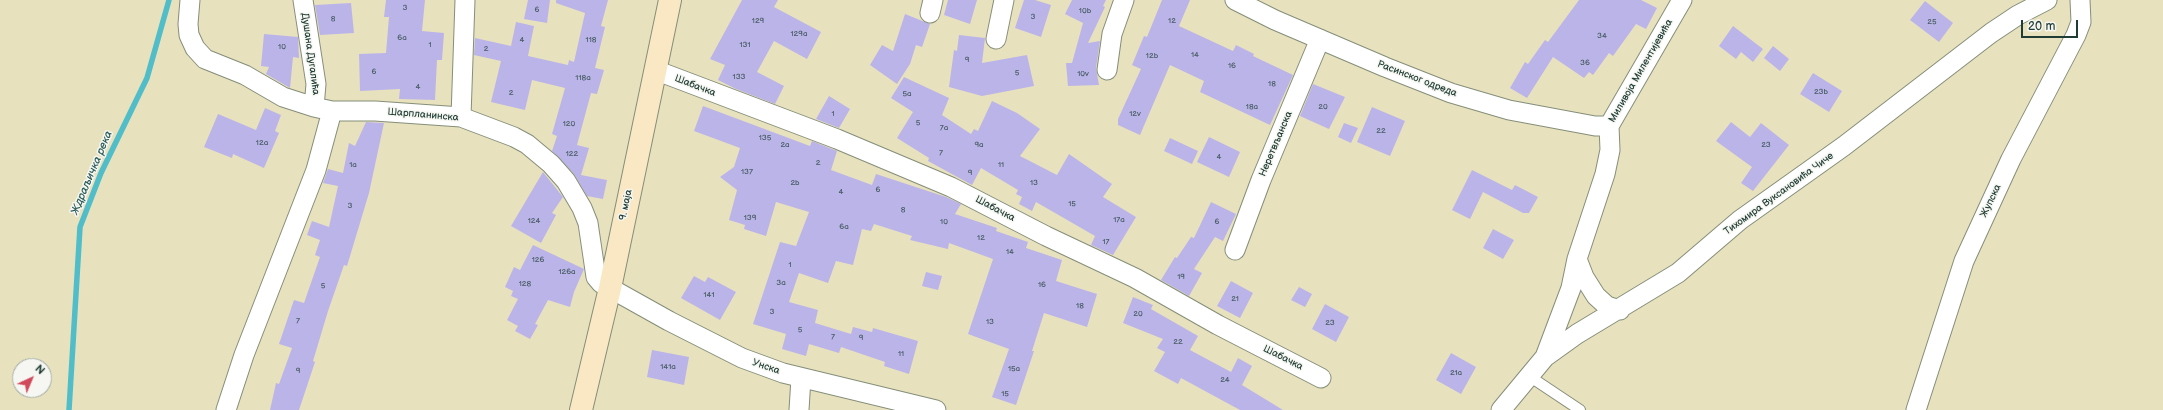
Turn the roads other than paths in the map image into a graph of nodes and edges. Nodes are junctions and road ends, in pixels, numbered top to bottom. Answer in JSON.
{"nodes":[{"id":1,"x":190,"y":0,"type":"edge"},
{"id":2,"x":303,"y":0,"type":"edge"},
{"id":3,"x":465,"y":0,"type":"edge"},
{"id":4,"x":670,"y":0,"type":"edge"},
{"id":5,"x":1004,"y":0,"type":"edge"},
{"id":6,"x":1124,"y":0,"type":"edge"},
{"id":7,"x":1235,"y":0,"type":"edge"},
{"id":8,"x":1682,"y":0,"type":"edge"},
{"id":9,"x":2047,"y":0,"type":"edge"},
{"id":10,"x":2080,"y":0,"type":"edge"},
{"id":11,"x":996,"y":39,"type":"dead end"},
{"id":12,"x":1320,"y":39,"type":"junction"},
{"id":13,"x":655,"y":70,"type":"junction"},
{"id":14,"x":1107,"y":70,"type":"dead end"},
{"id":15,"x":323,"y":109,"type":"junction"},
{"id":16,"x":461,"y":117,"type":"junction"},
{"id":17,"x":1609,"y":126,"type":"junction"},
{"id":18,"x":1235,"y":250,"type":"dead end"},
{"id":19,"x":1577,"y":259,"type":"junction"},
{"id":20,"x":610,"y":288,"type":"junction"},
{"id":21,"x":1620,"y":310,"type":"junction"},
{"id":22,"x":1545,"y":357,"type":"junction"},
{"id":23,"x":1529,"y":376,"type":"junction"},
{"id":24,"x":801,"y":378,"type":"junction"},
{"id":25,"x":1321,"y":378,"type":"dead end"},
{"id":26,"x":226,"y":410,"type":"edge"},
{"id":27,"x":581,"y":410,"type":"edge"},
{"id":28,"x":799,"y":410,"type":"edge"},
{"id":29,"x":936,"y":410,"type":"edge"},
{"id":30,"x":1501,"y":410,"type":"edge"},
{"id":31,"x":1580,"y":410,"type":"edge"},
{"id":32,"x":1916,"y":410,"type":"edge"}],
"edges":[{"from":1,"to":15,"type":"street","name":"Шарпланинска"},
{"from":2,"to":15,"type":"street","name":"Душана Дугалића"},
{"from":3,"to":16,"type":"street"},
{"from":4,"to":13,"type":"main road","name":"9. маја"},
{"from":5,"to":11,"type":"street"},
{"from":6,"to":14,"type":"street"},
{"from":7,"to":12,"type":"street","name":"Расинског одреда"},
{"from":8,"to":17,"type":"street","name":"Миливоја Милентијевића"},
{"from":9,"to":21,"type":"street","name":"Тихомира Вуксановића Чиче"},
{"from":10,"to":32,"type":"street","name":"Жупска"},
{"from":12,"to":17,"type":"street","name":"Расинског одреда"},
{"from":12,"to":18,"type":"street","name":"Неретвљанска"},
{"from":13,"to":20,"type":"main road","name":"9. маја"},
{"from":13,"to":25,"type":"street","name":"Шабачка"},
{"from":15,"to":16,"type":"street","name":"Шарпланинска"},
{"from":15,"to":26,"type":"street"},
{"from":16,"to":20,"type":"street","name":"Шарпланинска"},
{"from":17,"to":19,"type":"street","name":"Миливоја Милентијевића"},
{"from":19,"to":21,"type":"street"},
{"from":19,"to":22,"type":"street","name":"Миливоја Милентијевића"},
{"from":20,"to":24,"type":"street","name":"Унска"},
{"from":20,"to":27,"type":"main road","name":"9. маја"},
{"from":21,"to":22,"type":"street","name":"Тихомира Вуксановића Чиче"},
{"from":22,"to":23,"type":"street","name":"Тихомира Вуксановића Чиче"},
{"from":23,"to":30,"type":"street","name":"Тихомира Вуксановића Чиче"},
{"from":23,"to":31,"type":"lane"},
{"from":24,"to":28,"type":"street"},
{"from":24,"to":29,"type":"street","name":"Унска"}]}
